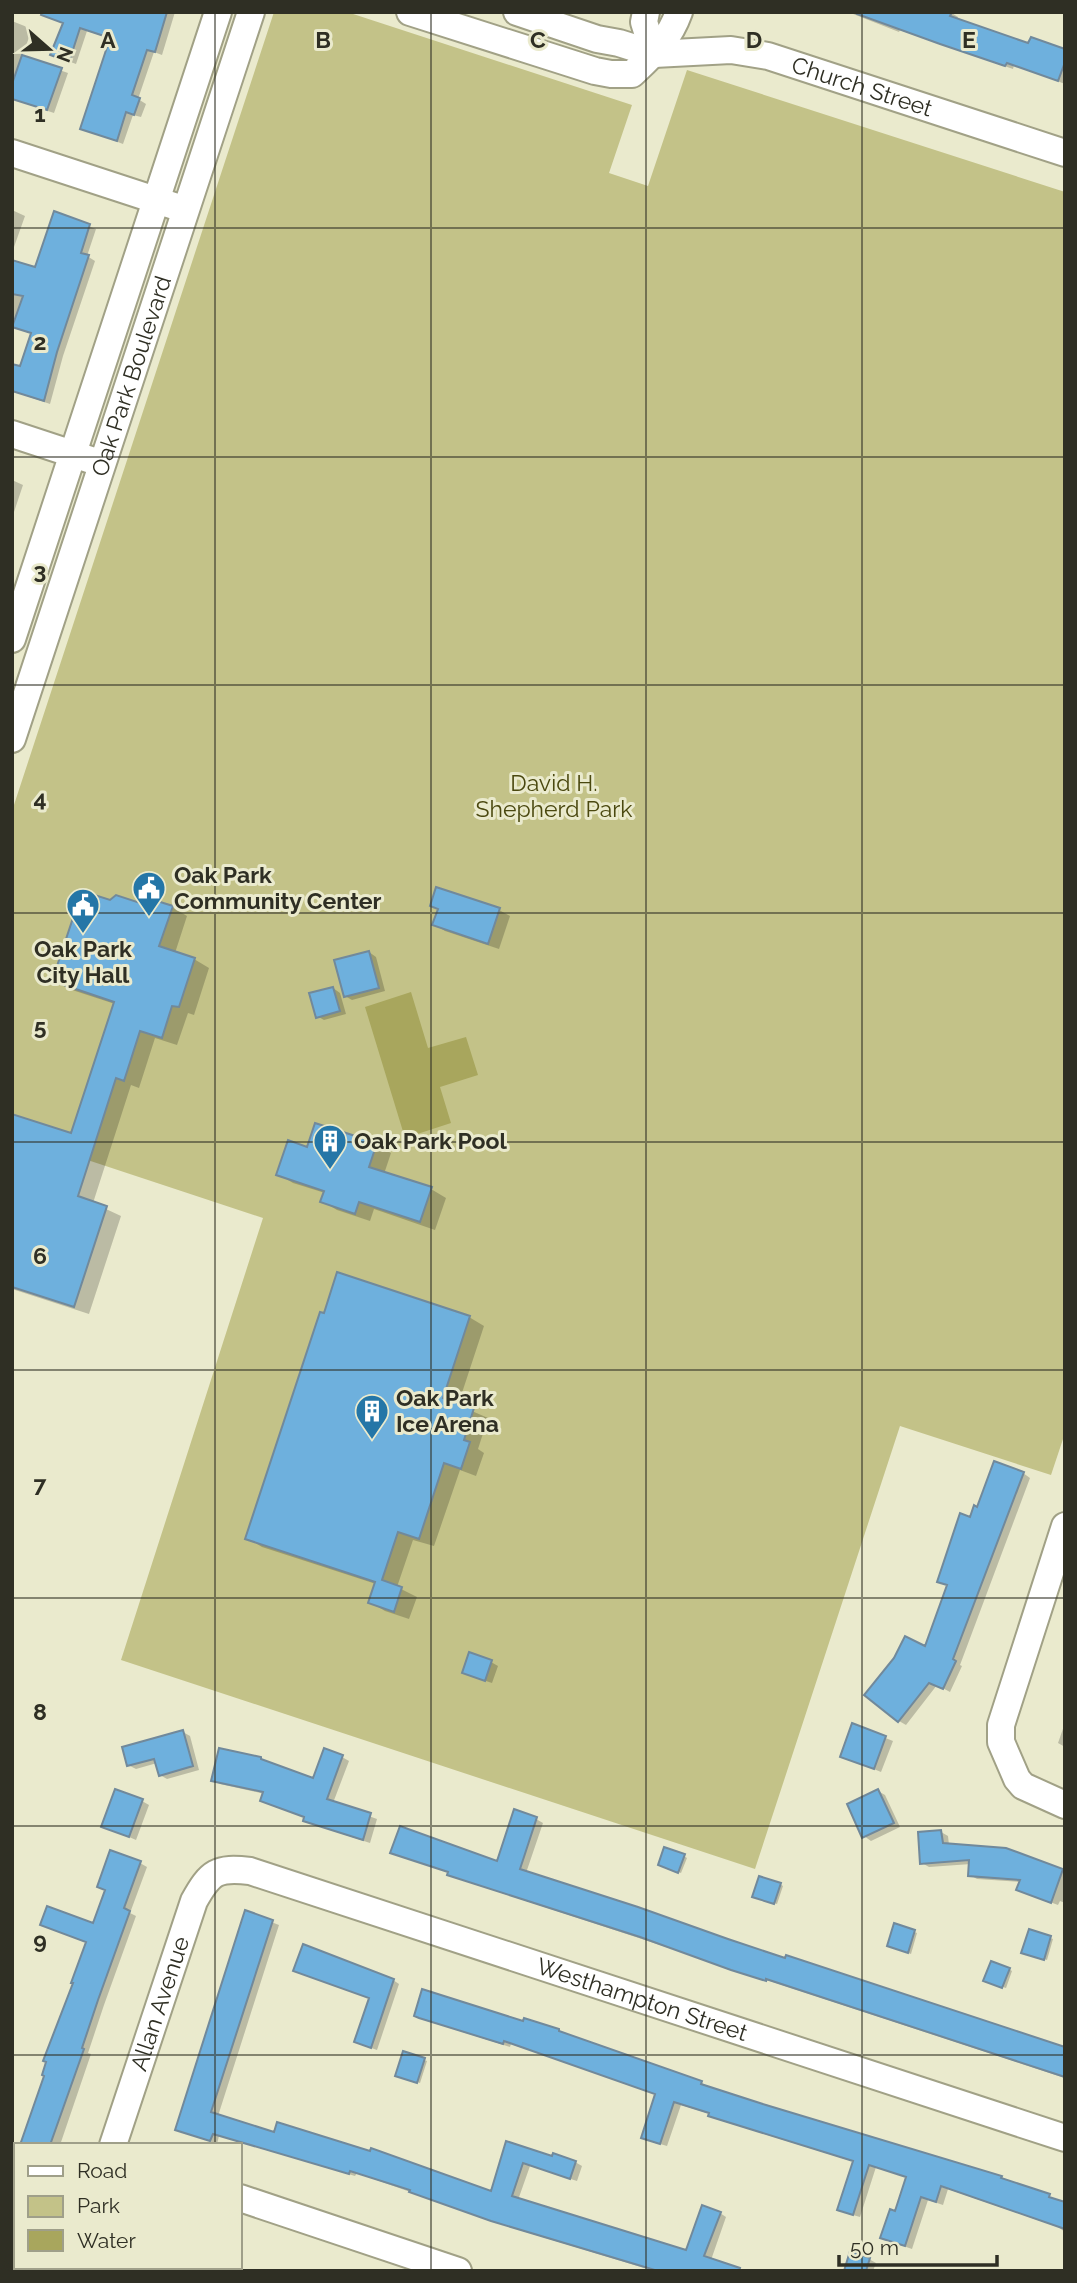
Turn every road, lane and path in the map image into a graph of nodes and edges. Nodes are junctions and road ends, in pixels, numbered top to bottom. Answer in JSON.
{"nodes":[{"id":1,"x":218,"y":12,"type":"edge"},
{"id":2,"x":251,"y":12,"type":"edge"},
{"id":3,"x":410,"y":12,"type":"edge"},
{"id":4,"x":510,"y":12,"type":"edge"},
{"id":5,"x":517,"y":12,"type":"edge"},
{"id":6,"x":646,"y":12,"type":"edge"},
{"id":7,"x":679,"y":12,"type":"edge"},
{"id":8,"x":501,"y":40,"type":"junction"},
{"id":9,"x":654,"y":54,"type":"junction"},
{"id":10,"x":12,"y":153,"type":"edge"},
{"id":11,"x":1065,"y":153,"type":"edge"},
{"id":12,"x":156,"y":200,"type":"junction"},
{"id":13,"x":185,"y":210,"type":"junction"},
{"id":14,"x":12,"y":435,"type":"edge"},
{"id":15,"x":73,"y":454,"type":"junction"},
{"id":16,"x":103,"y":464,"type":"junction"},
{"id":17,"x":12,"y":639,"type":"edge"},
{"id":18,"x":15,"y":724,"type":"edge"},
{"id":19,"x":1065,"y":1527,"type":"edge"},
{"id":20,"x":1065,"y":1805,"type":"edge"},
{"id":21,"x":219,"y":1870,"type":"joint"},
{"id":22,"x":1065,"y":2138,"type":"edge"},
{"id":23,"x":114,"y":2143,"type":"edge"},
{"id":24,"x":242,"y":2199,"type":"edge"},
{"id":25,"x":458,"y":2271,"type":"edge"}],
"edges":[{"from":1,"to":12,"type":"street","name":"Oak Park Boulevard"},
{"from":2,"to":13,"type":"street","name":"Oak Park Boulevard"},
{"from":3,"to":8,"type":"street"},
{"from":4,"to":8,"type":"street"},
{"from":5,"to":9,"type":"street","name":"Church Street"},
{"from":6,"to":9,"type":"street"},
{"from":7,"to":9,"type":"street"},
{"from":8,"to":9,"type":"street"},
{"from":9,"to":11,"type":"street","name":"Church Street"},
{"from":10,"to":12,"type":"street"},
{"from":12,"to":13,"type":"street"},
{"from":12,"to":15,"type":"street","name":"Oak Park Boulevard"},
{"from":13,"to":16,"type":"street","name":"Oak Park Boulevard"},
{"from":14,"to":15,"type":"street"},
{"from":15,"to":16,"type":"street"},
{"from":15,"to":17,"type":"street","name":"Oak Park Boulevard"},
{"from":16,"to":18,"type":"street","name":"Oak Park Boulevard"},
{"from":19,"to":20,"type":"street"},
{"from":21,"to":22,"type":"street","name":"Westhampton Street"},
{"from":21,"to":23,"type":"street","name":"Allan Avenue"},
{"from":24,"to":25,"type":"street"}]}
